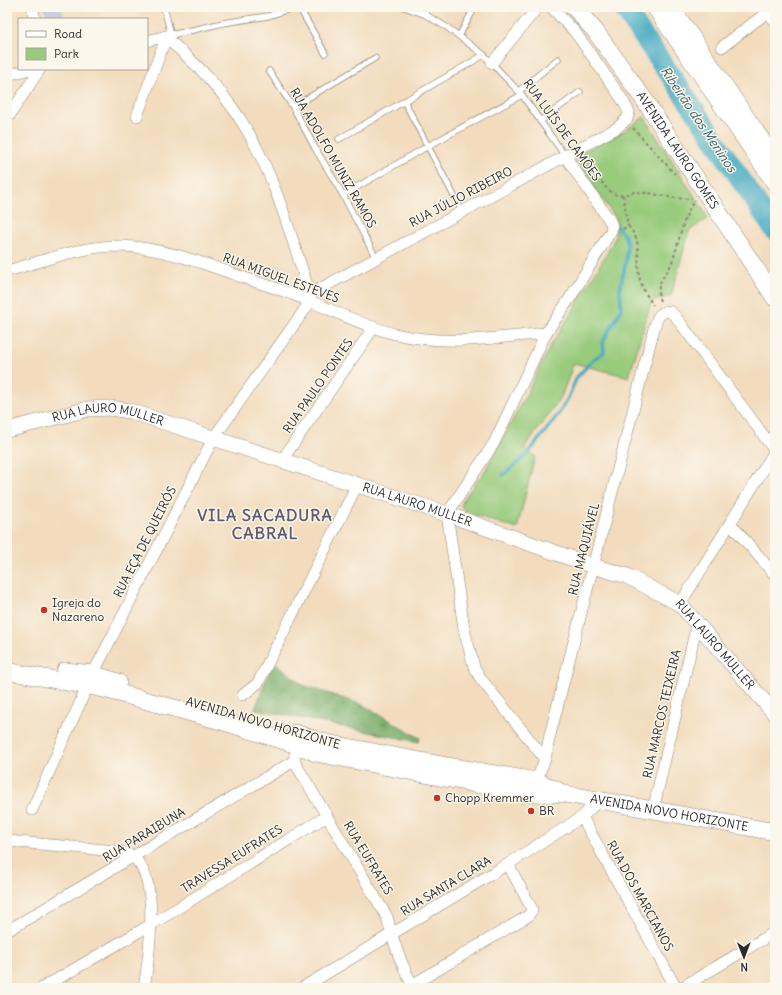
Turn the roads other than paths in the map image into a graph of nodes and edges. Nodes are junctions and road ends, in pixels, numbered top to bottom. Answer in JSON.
{"nodes":[{"id":1,"x":32,"y":7,"type":"edge"},
{"id":2,"x":164,"y":7,"type":"edge"},
{"id":3,"x":296,"y":7,"type":"edge"},
{"id":4,"x":299,"y":7,"type":"edge"},
{"id":5,"x":404,"y":7,"type":"edge"},
{"id":6,"x":427,"y":7,"type":"edge"},
{"id":7,"x":475,"y":7,"type":"edge"},
{"id":8,"x":538,"y":7,"type":"edge"},
{"id":9,"x":551,"y":7,"type":"edge"},
{"id":10,"x":574,"y":7,"type":"edge"},
{"id":11,"x":655,"y":7,"type":"edge"},
{"id":12,"x":671,"y":7,"type":"edge"},
{"id":13,"x":769,"y":9,"type":"edge"},
{"id":14,"x":424,"y":14,"type":"junction"},
{"id":15,"x":35,"y":18,"type":"edge"},
{"id":16,"x":775,"y":21,"type":"edge"},
{"id":17,"x":459,"y":36,"type":"junction"},
{"id":18,"x":167,"y":37,"type":"junction"},
{"id":19,"x":148,"y":41,"type":"edge"},
{"id":20,"x":722,"y":47,"type":"dead end"},
{"id":21,"x":325,"y":53,"type":"dead end"},
{"id":22,"x":375,"y":58,"type":"dead end"},
{"id":23,"x":488,"y":59,"type":"junction"},
{"id":24,"x":558,"y":59,"type":"dead end"},
{"id":25,"x":27,"y":70,"type":"edge"},
{"id":26,"x":39,"y":70,"type":"edge"},
{"id":27,"x":269,"y":71,"type":"dead end"},
{"id":28,"x":7,"y":75,"type":"edge"},
{"id":29,"x":580,"y":92,"type":"dead end"},
{"id":30,"x":520,"y":93,"type":"junction"},
{"id":31,"x":404,"y":101,"type":"junction"},
{"id":32,"x":293,"y":106,"type":"junction"},
{"id":33,"x":137,"y":116,"type":"dead end"},
{"id":34,"x":7,"y":119,"type":"edge"},
{"id":35,"x":540,"y":122,"type":"junction"},
{"id":36,"x":339,"y":139,"type":"dead end"},
{"id":37,"x":428,"y":146,"type":"junction"},
{"id":38,"x":567,"y":154,"type":"junction"},
{"id":39,"x":775,"y":160,"type":"edge"},
{"id":40,"x":775,"y":183,"type":"edge"},
{"id":41,"x":343,"y":195,"type":"junction"},
{"id":42,"x":462,"y":211,"type":"junction"},
{"id":43,"x":376,"y":258,"type":"junction"},
{"id":44,"x":7,"y":271,"type":"edge"},
{"id":45,"x":308,"y":298,"type":"junction"},
{"id":46,"x":775,"y":298,"type":"edge"},
{"id":47,"x":374,"y":327,"type":"junction"},
{"id":48,"x":546,"y":333,"type":"junction"},
{"id":49,"x":7,"y":430,"type":"edge"},
{"id":50,"x":213,"y":439,"type":"junction"},
{"id":51,"x":775,"y":451,"type":"edge"},
{"id":52,"x":282,"y":460,"type":"junction"},
{"id":53,"x":357,"y":484,"type":"junction"},
{"id":54,"x":447,"y":514,"type":"junction"},
{"id":55,"x":730,"y":523,"type":"junction"},
{"id":56,"x":593,"y":566,"type":"junction"},
{"id":57,"x":775,"y":575,"type":"edge"},
{"id":58,"x":680,"y":604,"type":"junction"},
{"id":59,"x":697,"y":624,"type":"junction"},
{"id":60,"x":7,"y":670,"type":"edge"},
{"id":61,"x":91,"y":680,"type":"junction"},
{"id":62,"x":243,"y":695,"type":"dead end"},
{"id":63,"x":775,"y":714,"type":"edge"},
{"id":64,"x":296,"y":753,"type":"junction"},
{"id":65,"x":545,"y":759,"type":"junction"},
{"id":66,"x":533,"y":787,"type":"junction"},
{"id":67,"x":599,"y":800,"type":"junction"},
{"id":68,"x":32,"y":810,"type":"dead end"},
{"id":69,"x":653,"y":810,"type":"junction"},
{"id":70,"x":327,"y":816,"type":"junction"},
{"id":71,"x":582,"y":817,"type":"junction"},
{"id":72,"x":775,"y":832,"type":"edge"},
{"id":73,"x":7,"y":841,"type":"edge"},
{"id":74,"x":133,"y":857,"type":"junction"},
{"id":75,"x":508,"y":864,"type":"junction"},
{"id":76,"x":152,"y":924,"type":"junction"},
{"id":77,"x":7,"y":931,"type":"edge"},
{"id":78,"x":775,"y":932,"type":"edge"},
{"id":79,"x":391,"y":934,"type":"junction"},
{"id":80,"x":413,"y":987,"type":"edge"},
{"id":81,"x":42,"y":988,"type":"edge"},
{"id":82,"x":144,"y":988,"type":"edge"},
{"id":83,"x":302,"y":988,"type":"edge"},
{"id":84,"x":676,"y":988,"type":"edge"},
{"id":85,"x":681,"y":988,"type":"edge"}],
"edges":[{"from":1,"to":15,"type":"street"},
{"from":2,"to":18,"type":"lane"},
{"from":3,"to":18,"type":"lane"},
{"from":4,"to":21,"type":"lane"},
{"from":5,"to":14,"type":"lane","name":"RUA LUÍS DE CAMÕES"},
{"from":6,"to":14,"type":"lane"},
{"from":7,"to":17,"type":"lane"},
{"from":8,"to":23,"type":"street"},
{"from":9,"to":38,"type":"street","name":"RUA JÚLIO RIBEIRO"},
{"from":10,"to":46,"type":"main road","name":"AVENIDA LAURO GOMES"},
{"from":11,"to":40,"type":"main road"},
{"from":12,"to":39,"type":"main road"},
{"from":13,"to":16,"type":"street"},
{"from":13,"to":20,"type":"street"},
{"from":14,"to":17,"type":"lane","name":"RUA LUÍS DE CAMÕES"},
{"from":17,"to":23,"type":"lane","name":"RUA LUÍS DE CAMÕES"},
{"from":18,"to":19,"type":"street"},
{"from":18,"to":33,"type":"street"},
{"from":18,"to":45,"type":"street"},
{"from":22,"to":32,"type":"lane"},
{"from":23,"to":30,"type":"lane","name":"RUA LUÍS DE CAMÕES"},
{"from":23,"to":31,"type":"lane"},
{"from":24,"to":30,"type":"lane"},
{"from":25,"to":28,"type":"street"},
{"from":26,"to":34,"type":"street"},
{"from":27,"to":32,"type":"lane","name":"RUA ADOLFO MUNIZ RAMOS"},
{"from":29,"to":35,"type":"lane"},
{"from":30,"to":35,"type":"lane","name":"RUA LUÍS DE CAMÕES"},
{"from":30,"to":37,"type":"lane"},
{"from":31,"to":36,"type":"lane"},
{"from":31,"to":37,"type":"lane"},
{"from":32,"to":41,"type":"lane","name":"RUA ADOLFO MUNIZ RAMOS"},
{"from":35,"to":38,"type":"lane","name":"RUA LUÍS DE CAMÕES"},
{"from":37,"to":41,"type":"lane"},
{"from":37,"to":42,"type":"lane"},
{"from":38,"to":42,"type":"street","name":"RUA JÚLIO RIBEIRO"},
{"from":38,"to":48,"type":"street","name":"RUA LUÍS DE CAMÕES"},
{"from":41,"to":43,"type":"lane","name":"RUA ADOLFO MUNIZ RAMOS"},
{"from":42,"to":43,"type":"street","name":"RUA JÚLIO RIBEIRO"},
{"from":43,"to":45,"type":"street","name":"RUA JÚLIO RIBEIRO"},
{"from":44,"to":45,"type":"street","name":"RUA MIGUEL ESTEVES"},
{"from":45,"to":47,"type":"street","name":"RUA MIGUEL ESTEVES"},
{"from":45,"to":50,"type":"street","name":"RUA EÇA DE QUEIRÓS"},
{"from":47,"to":48,"type":"street","name":"RUA MIGUEL ESTEVES"},
{"from":47,"to":52,"type":"street","name":"RUA PAULO PONTES"},
{"from":48,"to":54,"type":"street"},
{"from":49,"to":50,"type":"street","name":"RUA LAURO MULLER"},
{"from":50,"to":52,"type":"street","name":"RUA LAURO MULLER"},
{"from":50,"to":61,"type":"street","name":"RUA EÇA DE QUEIRÓS"},
{"from":51,"to":55,"type":"street"},
{"from":51,"to":56,"type":"street","name":"RUA MAQUIÁVEL"},
{"from":52,"to":53,"type":"street","name":"RUA LAURO MULLER"},
{"from":53,"to":54,"type":"street","name":"RUA LAURO MULLER"},
{"from":53,"to":62,"type":"street"},
{"from":54,"to":56,"type":"street","name":"RUA LAURO MULLER"},
{"from":54,"to":65,"type":"street"},
{"from":55,"to":57,"type":"street"},
{"from":55,"to":58,"type":"street"},
{"from":56,"to":58,"type":"street","name":"RUA LAURO MULLER"},
{"from":56,"to":65,"type":"street","name":"RUA MAQUIÁVEL"},
{"from":58,"to":59,"type":"street","name":"RUA LAURO MULLER"},
{"from":59,"to":63,"type":"street","name":"RUA LAURO MULLER"},
{"from":59,"to":69,"type":"street","name":"RUA MARCOS TEIXEIRA"},
{"from":60,"to":61,"type":"main road","name":"AVENIDA NOVO HORIZONTE"},
{"from":61,"to":64,"type":"main road","name":"AVENIDA NOVO HORIZONTE"},
{"from":61,"to":66,"type":"main road","name":"AVENIDA NOVO HORIZONTE"},
{"from":61,"to":68,"type":"street","name":"RUA EÇA DE QUEIRÓS"},
{"from":64,"to":66,"type":"main road","name":"AVENIDA NOVO HORIZONTE"},
{"from":64,"to":70,"type":"street","name":"RUA EUFRATES"},
{"from":64,"to":74,"type":"street","name":"RUA PARAIBUNA"},
{"from":65,"to":66,"type":"street","name":"RUA MAQUIÁVEL"},
{"from":66,"to":67,"type":"main road","name":"AVENIDA NOVO HORIZONTE"},
{"from":67,"to":69,"type":"main road","name":"AVENIDA NOVO HORIZONTE"},
{"from":67,"to":71,"type":"street","name":"RUA SANTA CLARA"},
{"from":69,"to":72,"type":"main road","name":"AVENIDA NOVO HORIZONTE"},
{"from":70,"to":76,"type":"street","name":"TRAVESSA EUFRATES"},
{"from":70,"to":79,"type":"street","name":"RUA EUFRATES"},
{"from":71,"to":75,"type":"street","name":"RUA SANTA CLARA"},
{"from":71,"to":84,"type":"street","name":"RUA DOS MARCIANOS"},
{"from":73,"to":74,"type":"street"},
{"from":74,"to":76,"type":"street"},
{"from":74,"to":77,"type":"street","name":"RUA PARAIBUNA"},
{"from":75,"to":79,"type":"street","name":"RUA SANTA CLARA"},
{"from":75,"to":80,"type":"street"},
{"from":76,"to":81,"type":"street","name":"TRAVESSA EUFRATES"},
{"from":76,"to":82,"type":"street"},
{"from":78,"to":85,"type":"street"},
{"from":79,"to":80,"type":"street","name":"RUA EUFRATES"},
{"from":79,"to":83,"type":"street","name":"RUA SANTA CLARA"}]}
